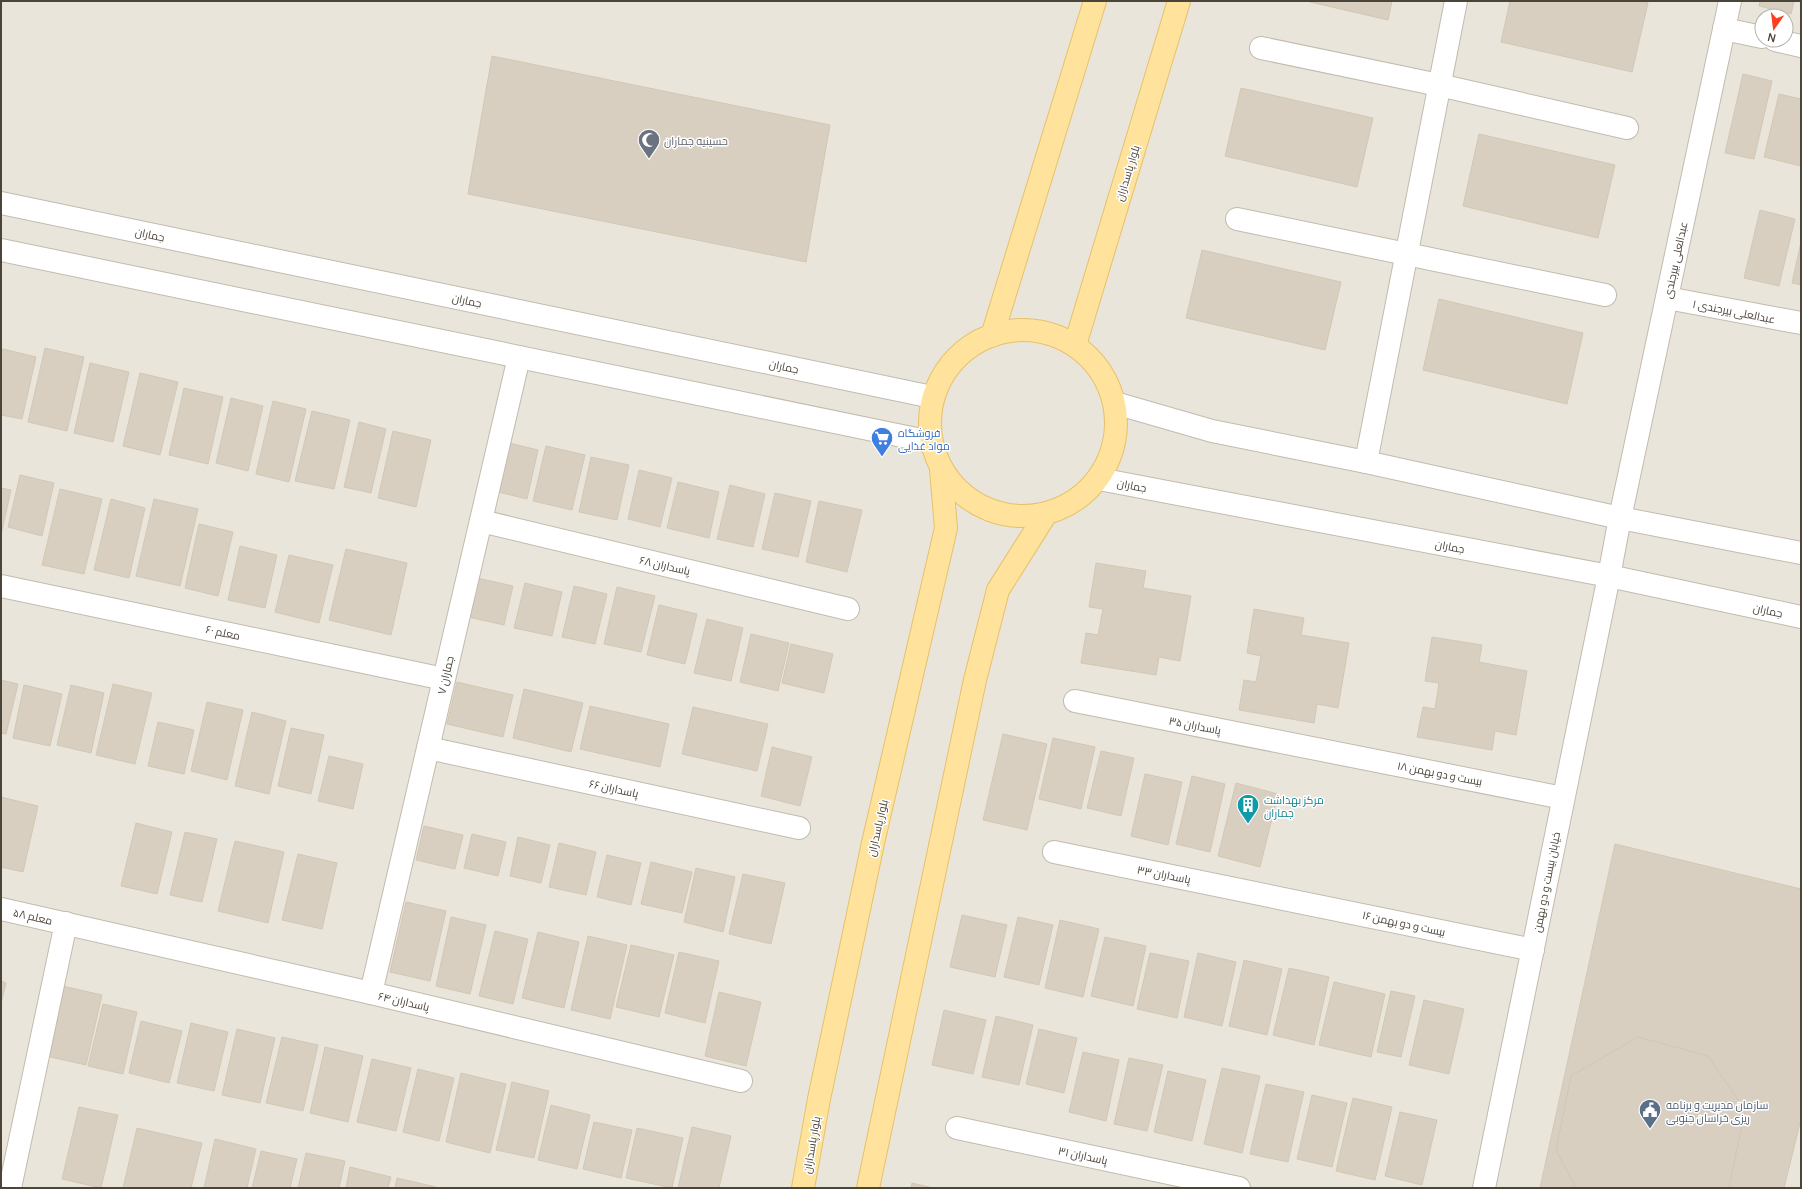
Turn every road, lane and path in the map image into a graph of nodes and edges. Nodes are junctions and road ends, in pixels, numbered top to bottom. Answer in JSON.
{"nodes":[{"id":1,"x":1095,"y":1,"type":"edge"},
{"id":2,"x":1179,"y":1,"type":"edge"},
{"id":3,"x":1456,"y":1,"type":"edge"},
{"id":4,"x":1730,"y":1,"type":"edge"},
{"id":5,"x":1724,"y":29,"type":"junction"},
{"id":6,"x":1754,"y":35,"type":"edge"},
{"id":7,"x":1261,"y":48,"type":"dead end"},
{"id":8,"x":1439,"y":85,"type":"junction"},
{"id":9,"x":1627,"y":128,"type":"dead end"},
{"id":10,"x":1,"y":203,"type":"edge"},
{"id":11,"x":1237,"y":219,"type":"dead end"},
{"id":12,"x":1,"y":250,"type":"edge"},
{"id":13,"x":1406,"y":254,"type":"junction"},
{"id":14,"x":1605,"y":295,"type":"dead end"},
{"id":15,"x":1667,"y":298,"type":"junction"},
{"id":16,"x":1801,"y":323,"type":"edge"},
{"id":17,"x":992,"y":336,"type":"junction"},
{"id":18,"x":1075,"y":345,"type":"junction"},
{"id":19,"x":519,"y":357,"type":"junction"},
{"id":20,"x":932,"y":397,"type":"junction"},
{"id":21,"x":1115,"y":403,"type":"junction"},
{"id":22,"x":931,"y":442,"type":"junction"},
{"id":23,"x":1366,"y":462,"type":"junction"},
{"id":24,"x":941,"y":469,"type":"junction"},
{"id":25,"x":1099,"y":479,"type":"junction"},
{"id":26,"x":1046,"y":514,"type":"junction"},
{"id":27,"x":1620,"y":518,"type":"junction"},
{"id":28,"x":481,"y":521,"type":"junction"},
{"id":29,"x":1801,"y":553,"type":"edge"},
{"id":30,"x":1609,"y":576,"type":"junction"},
{"id":31,"x":1,"y":586,"type":"edge"},
{"id":32,"x":848,"y":609,"type":"dead end"},
{"id":33,"x":1801,"y":617,"type":"edge"},
{"id":34,"x":444,"y":679,"type":"junction"},
{"id":35,"x":1075,"y":701,"type":"dead end"},
{"id":36,"x":428,"y":748,"type":"junction"},
{"id":37,"x":1316,"y":748,"type":"joint"},
{"id":38,"x":1564,"y":798,"type":"junction"},
{"id":39,"x":799,"y":828,"type":"dead end"},
{"id":40,"x":1054,"y":852,"type":"dead end"},
{"id":41,"x":1274,"y":896,"type":"joint"},
{"id":42,"x":1,"y":909,"type":"edge"},
{"id":43,"x":66,"y":923,"type":"junction"},
{"id":44,"x":1533,"y":950,"type":"junction"},
{"id":45,"x":371,"y":993,"type":"junction"},
{"id":46,"x":741,"y":1081,"type":"dead end"},
{"id":47,"x":957,"y":1128,"type":"dead end"},
{"id":48,"x":10,"y":1188,"type":"edge"},
{"id":49,"x":803,"y":1188,"type":"edge"},
{"id":50,"x":868,"y":1188,"type":"edge"},
{"id":51,"x":1239,"y":1188,"type":"edge"},
{"id":52,"x":1484,"y":1188,"type":"edge"}],
"edges":[{"from":1,"to":17,"type":"main road"},
{"from":2,"to":18,"type":"main road","name":"بلوار پاسداران"},
{"from":3,"to":8,"type":"street"},
{"from":4,"to":5,"type":"street","name":"عبدالعلی بیرجندی"},
{"from":5,"to":6,"type":"street"},
{"from":5,"to":15,"type":"street","name":"عبدالعلی بیرجندی"},
{"from":7,"to":8,"type":"street"},
{"from":8,"to":9,"type":"street"},
{"from":8,"to":13,"type":"street"},
{"from":10,"to":20,"type":"street","name":"جماران"},
{"from":11,"to":13,"type":"street"},
{"from":12,"to":19,"type":"street"},
{"from":13,"to":14,"type":"street"},
{"from":13,"to":23,"type":"street"},
{"from":15,"to":16,"type":"street","name":"عبدالعلی بیرجندی ۱"},
{"from":15,"to":27,"type":"street","name":"عبدالعلی بیرجندی"},
{"from":17,"to":18,"type":"main road"},
{"from":17,"to":20,"type":"main road"},
{"from":18,"to":21,"type":"main road"},
{"from":19,"to":22,"type":"street"},
{"from":19,"to":28,"type":"street","name":"جماران ۷"},
{"from":20,"to":22,"type":"main road"},
{"from":21,"to":23,"type":"street"},
{"from":21,"to":25,"type":"main road"},
{"from":22,"to":24,"type":"main road"},
{"from":23,"to":27,"type":"street"},
{"from":24,"to":26,"type":"main road"},
{"from":24,"to":49,"type":"main road","name":"بلوار پاسداران"},
{"from":25,"to":26,"type":"main road"},
{"from":25,"to":30,"type":"street","name":"جماران"},
{"from":26,"to":50,"type":"main road"},
{"from":27,"to":29,"type":"street"},
{"from":27,"to":30,"type":"street","name":"عبدالعلی بیرجندی"},
{"from":28,"to":32,"type":"street","name":"پاسداران ۶۸"},
{"from":28,"to":34,"type":"street","name":"جماران ۷"},
{"from":30,"to":33,"type":"street","name":"جماران"},
{"from":30,"to":38,"type":"street","name":"خیابان بیست و دو بهمن"},
{"from":31,"to":34,"type":"street","name":"معلم ۶۰"},
{"from":34,"to":36,"type":"street","name":"جماران ۷"},
{"from":35,"to":37,"type":"street","name":"پاسداران ۳۵"},
{"from":36,"to":39,"type":"street","name":"پاسداران ۶۶"},
{"from":36,"to":45,"type":"street","name":"جماران ۷"},
{"from":37,"to":38,"type":"street","name":"بیست و دو بهمن ۱۸"},
{"from":38,"to":44,"type":"street","name":"خیابان بیست و دو بهمن"},
{"from":40,"to":41,"type":"street","name":"پاسداران ۳۳"},
{"from":41,"to":44,"type":"street","name":"بیست و دو بهمن ۱۶"},
{"from":42,"to":43,"type":"street","name":"معلم ۵۸"},
{"from":43,"to":45,"type":"street","name":"پاسداران ۶۴"},
{"from":43,"to":48,"type":"street"},
{"from":44,"to":52,"type":"street","name":"خیابان بیست و دو بهمن"},
{"from":45,"to":46,"type":"street","name":"پاسداران ۶۴"},
{"from":47,"to":51,"type":"street","name":"پاسداران ۳۱"}]}
